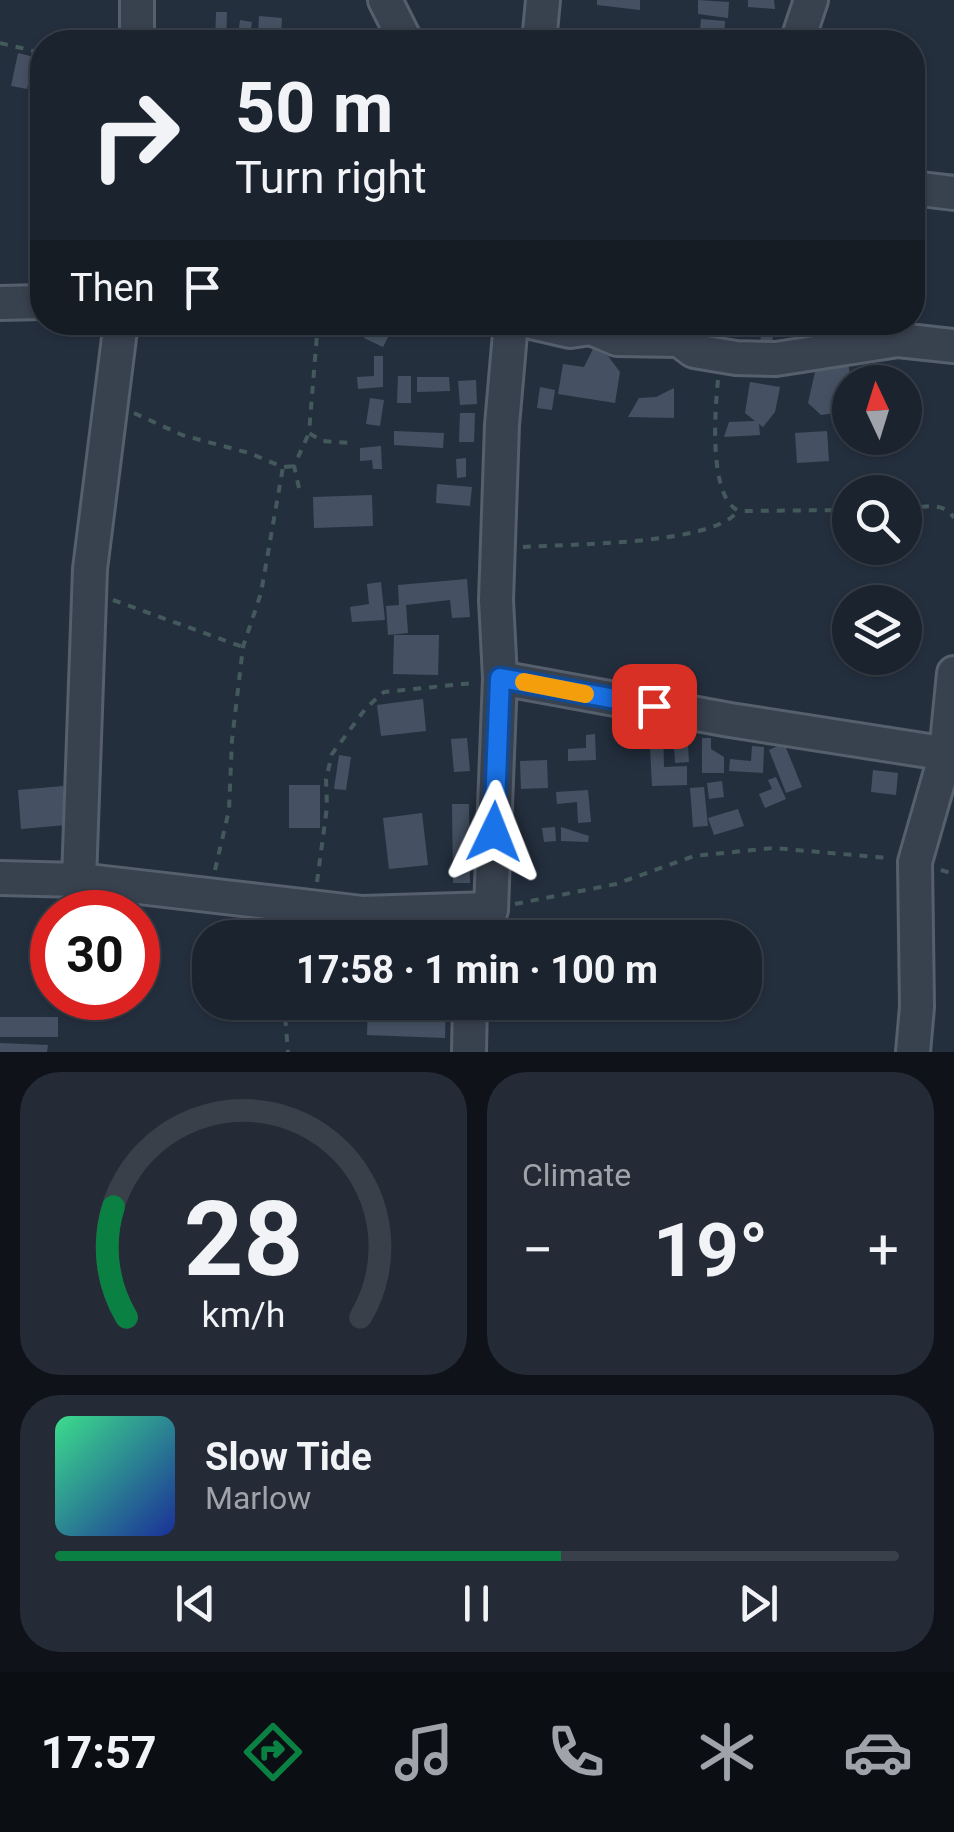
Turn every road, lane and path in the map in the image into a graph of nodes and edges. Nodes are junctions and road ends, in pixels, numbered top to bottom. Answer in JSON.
{"nodes":[{"id":1,"x":137,"y":0,"type":"edge"},
{"id":2,"x":385,"y":0,"type":"edge"},
{"id":3,"x":543,"y":0,"type":"edge"},
{"id":4,"x":811,"y":0,"type":"edge"},
{"id":5,"x":137,"y":30,"type":"edge"},
{"id":6,"x":400,"y":30,"type":"edge"},
{"id":7,"x":540,"y":30,"type":"edge"},
{"id":8,"x":801,"y":30,"type":"edge"},
{"id":9,"x":0,"y":43,"type":"edge"},
{"id":10,"x":30,"y":50,"type":"edge"},
{"id":11,"x":925,"y":190,"type":"edge"},
{"id":12,"x":954,"y":193,"type":"edge"},
{"id":13,"x":30,"y":303,"type":"edge"},
{"id":14,"x":0,"y":304,"type":"edge"},
{"id":15,"x":119,"y":335,"type":"edge"},
{"id":16,"x":317,"y":335,"type":"edge"},
{"id":17,"x":510,"y":335,"type":"edge"},
{"id":18,"x":607,"y":335,"type":"edge"},
{"id":19,"x":954,"y":346,"type":"edge"},
{"id":20,"x":722,"y":356,"type":"junction"},
{"id":21,"x":111,"y":404,"type":"junction"},
{"id":22,"x":309,"y":433,"type":"junction"},
{"id":23,"x":351,"y":443,"type":"dead end"},
{"id":24,"x":294,"y":466,"type":"junction"},
{"id":25,"x":283,"y":467,"type":"junction"},
{"id":26,"x":299,"y":488,"type":"dead end"},
{"id":27,"x":922,"y":508,"type":"edge"},
{"id":28,"x":738,"y":510,"type":"junction"},
{"id":29,"x":832,"y":510,"type":"edge"},
{"id":30,"x":954,"y":518,"type":"edge"},
{"id":31,"x":498,"y":550,"type":"junction"},
{"id":32,"x":89,"y":592,"type":"junction"},
{"id":33,"x":243,"y":647,"type":"junction"},
{"id":34,"x":954,"y":673,"type":"edge"},
{"id":35,"x":500,"y":678,"type":"junction"},
{"id":36,"x":950,"y":754,"type":"edge"},
{"id":37,"x":915,"y":862,"type":"junction"},
{"id":38,"x":954,"y":874,"type":"edge"},
{"id":39,"x":0,"y":878,"type":"edge"},
{"id":40,"x":79,"y":880,"type":"junction"},
{"id":41,"x":210,"y":894,"type":"junction"},
{"id":42,"x":315,"y":907,"type":"junction"},
{"id":43,"x":446,"y":920,"type":"edge"},
{"id":44,"x":488,"y":920,"type":"edge"},
{"id":45,"x":498,"y":920,"type":"edge"},
{"id":46,"x":285,"y":1020,"type":"edge"},
{"id":47,"x":470,"y":1020,"type":"edge"},
{"id":48,"x":288,"y":1052,"type":"edge"},
{"id":49,"x":469,"y":1052,"type":"edge"},
{"id":50,"x":913,"y":1052,"type":"edge"}],
"edges":[{"from":1,"to":5,"type":"street"},
{"from":2,"to":6,"type":"street"},
{"from":3,"to":7,"type":"street"},
{"from":4,"to":8,"type":"street"},
{"from":9,"to":10,"type":"path"},
{"from":11,"to":12,"type":"street"},
{"from":13,"to":14,"type":"street"},
{"from":15,"to":21,"type":"street"},
{"from":16,"to":22,"type":"path"},
{"from":17,"to":31,"type":"street"},
{"from":18,"to":20,"type":"street"},
{"from":19,"to":20,"type":"street"},
{"from":20,"to":28,"type":"path"},
{"from":21,"to":25,"type":"path"},
{"from":21,"to":32,"type":"street"},
{"from":22,"to":23,"type":"path"},
{"from":22,"to":24,"type":"path"},
{"from":24,"to":25,"type":"path"},
{"from":24,"to":26,"type":"path"},
{"from":25,"to":33,"type":"path"},
{"from":27,"to":30,"type":"path"},
{"from":28,"to":29,"type":"path"},
{"from":28,"to":31,"type":"path"},
{"from":31,"to":35,"type":"street"},
{"from":32,"to":33,"type":"path"},
{"from":32,"to":40,"type":"street"},
{"from":33,"to":41,"type":"path"},
{"from":34,"to":36,"type":"street"},
{"from":35,"to":36,"type":"street"},
{"from":35,"to":42,"type":"path"},
{"from":35,"to":44,"type":"street"},
{"from":36,"to":37,"type":"street"},
{"from":37,"to":38,"type":"path"},
{"from":37,"to":45,"type":"path"},
{"from":37,"to":50,"type":"street"},
{"from":39,"to":40,"type":"street"},
{"from":40,"to":41,"type":"street"},
{"from":41,"to":42,"type":"street"},
{"from":42,"to":43,"type":"street"},
{"from":46,"to":48,"type":"path"},
{"from":47,"to":49,"type":"street"}]}
